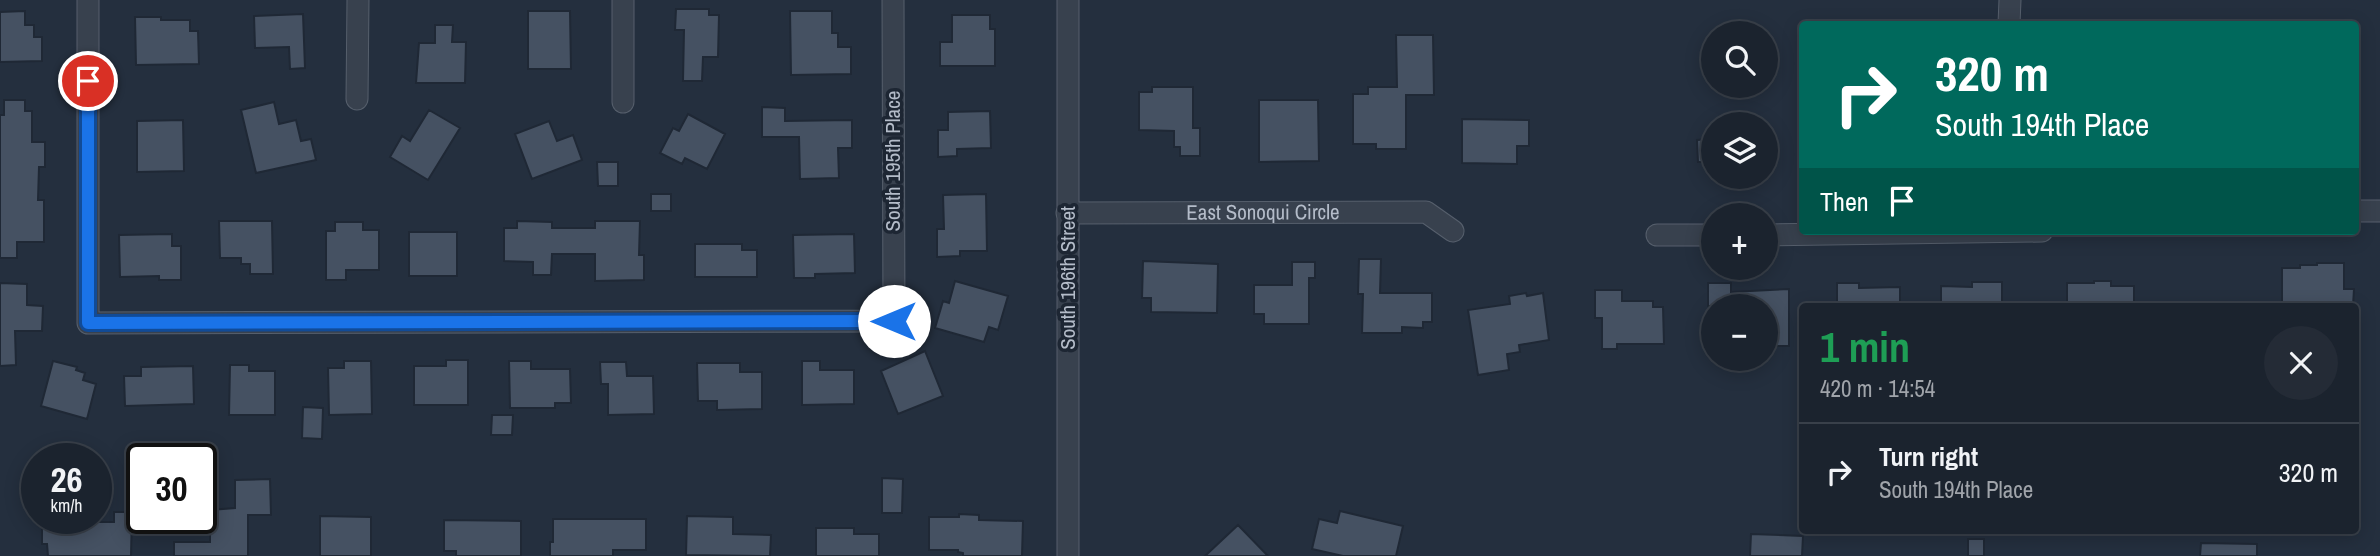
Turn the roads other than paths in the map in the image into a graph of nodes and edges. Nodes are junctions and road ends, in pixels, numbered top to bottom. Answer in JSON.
{"nodes":[{"id":1,"x":88,"y":0,"type":"edge"},
{"id":2,"x":358,"y":0,"type":"edge"},
{"id":3,"x":623,"y":0,"type":"edge"},
{"id":4,"x":892,"y":0,"type":"edge"},
{"id":5,"x":1068,"y":0,"type":"edge"},
{"id":6,"x":2010,"y":0,"type":"edge"},
{"id":7,"x":2010,"y":21,"type":"edge"},
{"id":8,"x":357,"y":99,"type":"dead end"},
{"id":9,"x":623,"y":102,"type":"dead end"},
{"id":10,"x":2359,"y":211,"type":"edge"},
{"id":11,"x":2380,"y":211,"type":"edge"},
{"id":12,"x":1067,"y":213,"type":"junction"},
{"id":13,"x":1453,"y":231,"type":"dead end"},
{"id":14,"x":1657,"y":235,"type":"dead end"},
{"id":15,"x":1701,"y":235,"type":"edge"},
{"id":16,"x":1778,"y":235,"type":"edge"},
{"id":17,"x":1799,"y":235,"type":"edge"},
{"id":18,"x":1068,"y":556,"type":"edge"}],
"edges":[{"from":1,"to":4,"type":"street","name":"South 195th Place"},
{"from":2,"to":8,"type":"street"},
{"from":3,"to":9,"type":"street"},
{"from":5,"to":12,"type":"street","name":"South 196th Street"},
{"from":6,"to":7,"type":"street"},
{"from":10,"to":11,"type":"street"},
{"from":12,"to":13,"type":"street","name":"East Sonoqui Circle"},
{"from":12,"to":18,"type":"street","name":"South 196th Street"},
{"from":14,"to":15,"type":"street"},
{"from":16,"to":17,"type":"street"}]}
